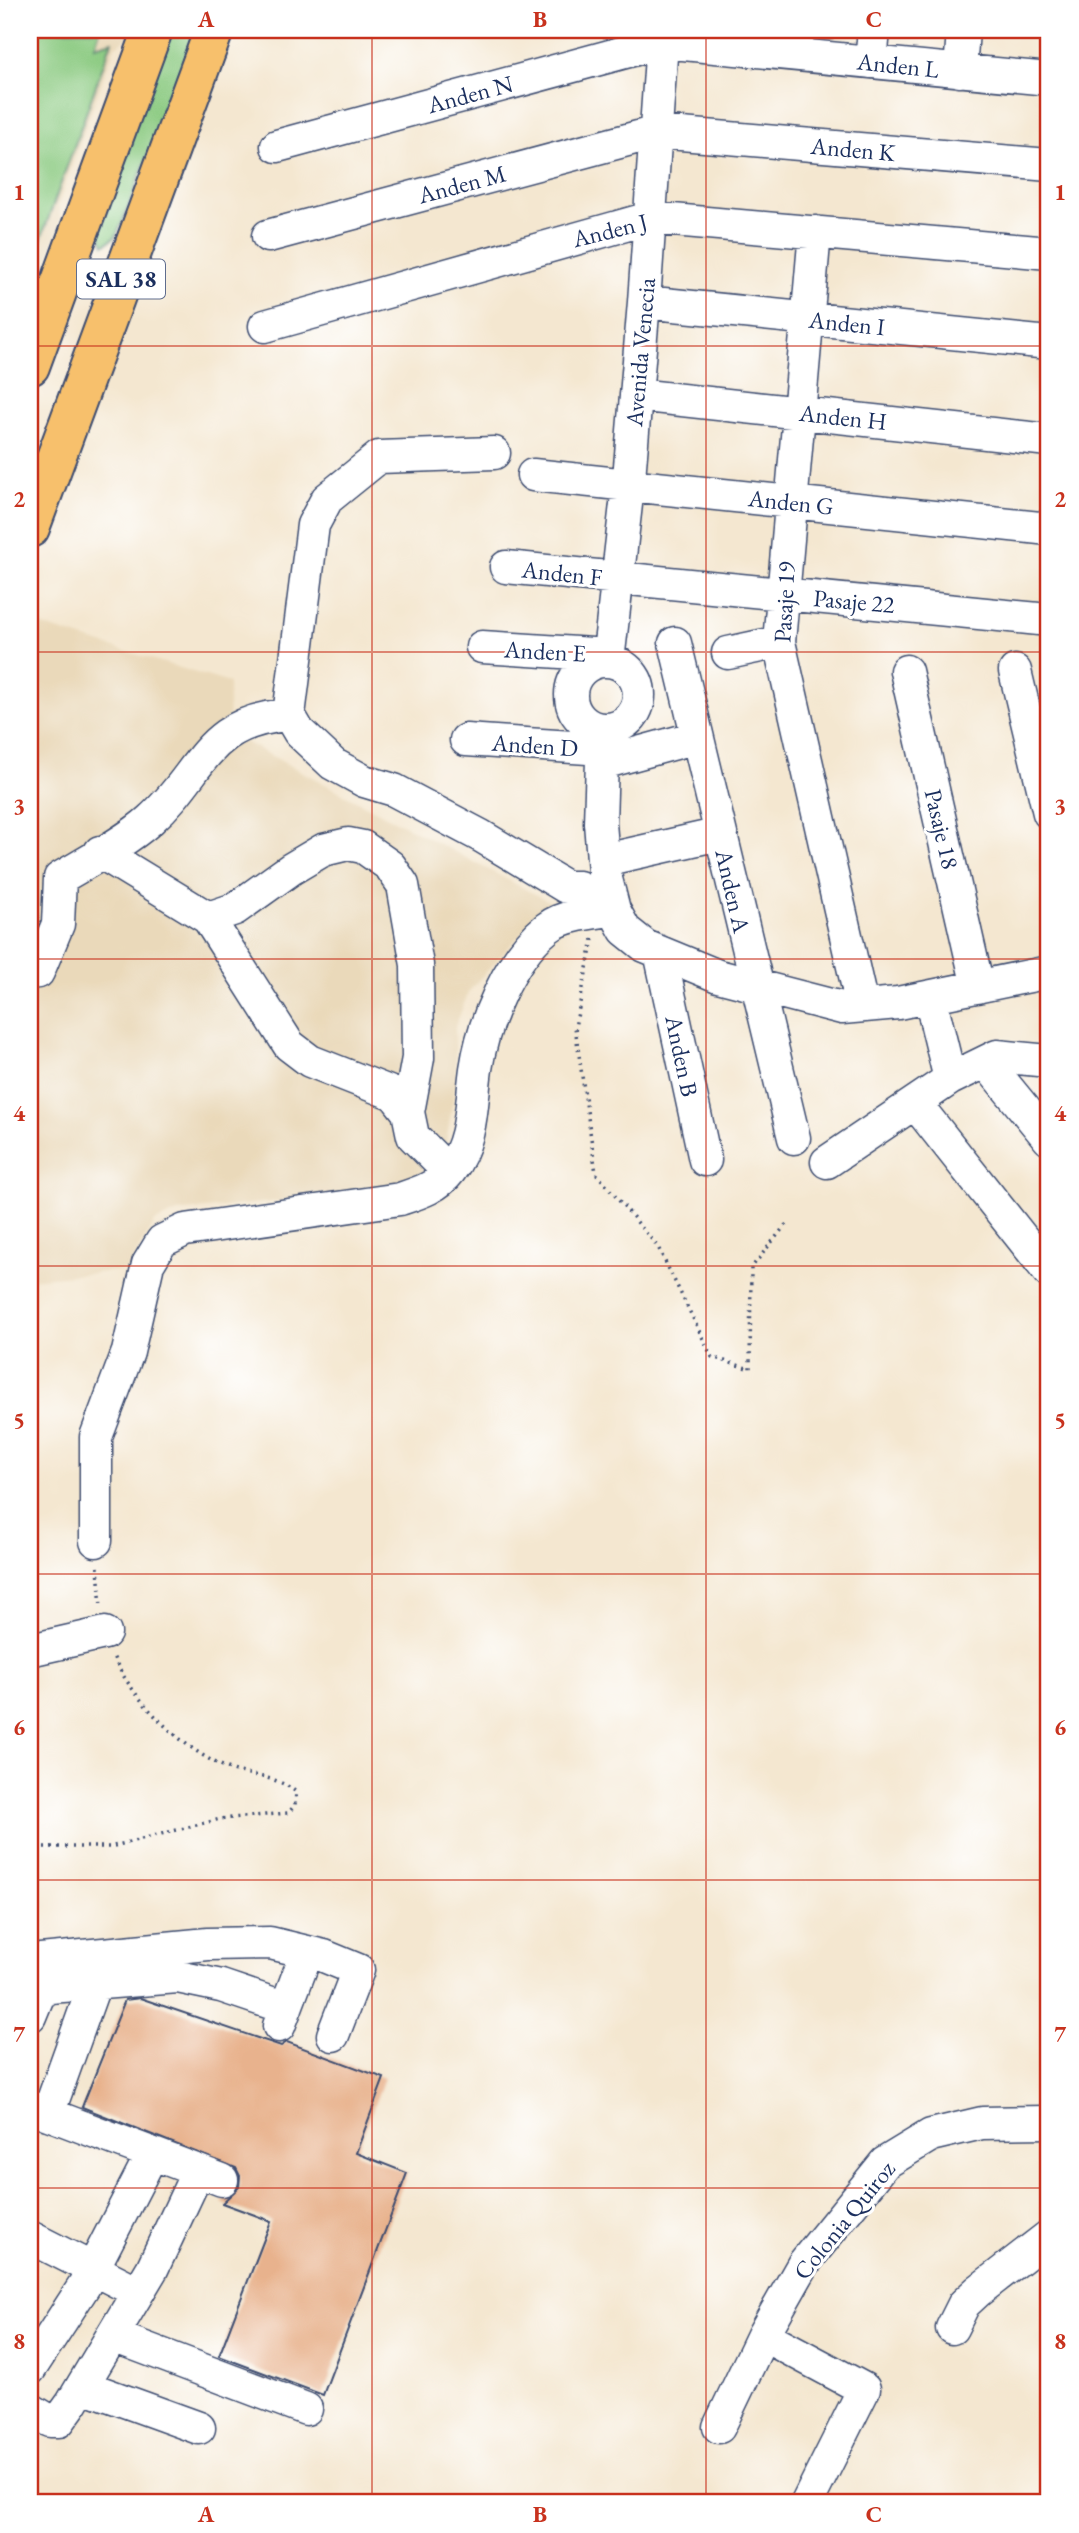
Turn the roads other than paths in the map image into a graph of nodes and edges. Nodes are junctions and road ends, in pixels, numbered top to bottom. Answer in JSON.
{"nodes":[{"id":1,"x":153,"y":30,"type":"edge"},
{"id":2,"x":214,"y":30,"type":"edge"},
{"id":3,"x":874,"y":30,"type":"edge"},
{"id":4,"x":963,"y":30,"type":"edge"},
{"id":5,"x":710,"y":38,"type":"edge"},
{"id":6,"x":788,"y":42,"type":"edge"},
{"id":7,"x":662,"y":43,"type":"junction"},
{"id":8,"x":871,"y":62,"type":"junction"},
{"id":9,"x":960,"y":71,"type":"junction"},
{"id":10,"x":1049,"y":79,"type":"edge"},
{"id":11,"x":657,"y":132,"type":"junction"},
{"id":12,"x":277,"y":146,"type":"dead end"},
{"id":13,"x":1049,"y":165,"type":"edge"},
{"id":14,"x":650,"y":218,"type":"junction"},
{"id":15,"x":82,"y":223,"type":"junction"},
{"id":16,"x":815,"y":232,"type":"junction"},
{"id":17,"x":268,"y":236,"type":"dead end"},
{"id":18,"x":136,"y":242,"type":"junction"},
{"id":19,"x":1049,"y":253,"type":"edge"},
{"id":20,"x":645,"y":302,"type":"junction"},
{"id":21,"x":50,"y":310,"type":"junction"},
{"id":22,"x":807,"y":318,"type":"junction"},
{"id":23,"x":103,"y":324,"type":"junction"},
{"id":24,"x":265,"y":326,"type":"dead end"},
{"id":25,"x":1049,"y":343,"type":"edge"},
{"id":26,"x":30,"y":366,"type":"edge"},
{"id":27,"x":636,"y":395,"type":"junction"},
{"id":28,"x":799,"y":412,"type":"junction"},
{"id":29,"x":1049,"y":440,"type":"edge"},
{"id":30,"x":494,"y":453,"type":"dead end"},
{"id":31,"x":533,"y":475,"type":"dead end"},
{"id":32,"x":628,"y":485,"type":"junction"},
{"id":33,"x":791,"y":502,"type":"junction"},
{"id":34,"x":30,"y":528,"type":"edge"},
{"id":35,"x":1049,"y":529,"type":"edge"},
{"id":36,"x":506,"y":567,"type":"dead end"},
{"id":37,"x":617,"y":578,"type":"junction"},
{"id":38,"x":783,"y":594,"type":"junction"},
{"id":39,"x":1049,"y":620,"type":"edge"},
{"id":40,"x":779,"y":642,"type":"junction"},
{"id":41,"x":675,"y":643,"type":"dead end"},
{"id":42,"x":482,"y":647,"type":"dead end"},
{"id":43,"x":728,"y":653,"type":"dead end"},
{"id":44,"x":608,"y":658,"type":"junction"},
{"id":45,"x":906,"y":671,"type":"dead end"},
{"id":46,"x":1015,"y":671,"type":"dead end"},
{"id":47,"x":289,"y":715,"type":"junction"},
{"id":48,"x":697,"y":737,"type":"junction"},
{"id":49,"x":467,"y":740,"type":"dead end"},
{"id":50,"x":603,"y":747,"type":"junction"},
{"id":51,"x":1049,"y":813,"type":"edge"},
{"id":52,"x":720,"y":834,"type":"junction"},
{"id":53,"x":100,"y":852,"type":"junction"},
{"id":54,"x":604,"y":860,"type":"junction"},
{"id":55,"x":606,"y":911,"type":"junction"},
{"id":56,"x":208,"y":918,"type":"junction"},
{"id":57,"x":660,"y":952,"type":"junction"},
{"id":58,"x":1049,"y":972,"type":"edge"},
{"id":59,"x":30,"y":973,"type":"edge"},
{"id":60,"x":755,"y":987,"type":"junction"},
{"id":61,"x":978,"y":987,"type":"junction"},
{"id":62,"x":930,"y":997,"type":"junction"},
{"id":63,"x":862,"y":1006,"type":"junction"},
{"id":64,"x":1049,"y":1061,"type":"edge"},
{"id":65,"x":986,"y":1062,"type":"junction"},
{"id":66,"x":950,"y":1079,"type":"junction"},
{"id":67,"x":915,"y":1103,"type":"junction"},
{"id":68,"x":408,"y":1112,"type":"junction"},
{"id":69,"x":794,"y":1138,"type":"dead end"},
{"id":70,"x":1049,"y":1139,"type":"edge"},
{"id":71,"x":705,"y":1160,"type":"dead end"},
{"id":72,"x":827,"y":1162,"type":"dead end"},
{"id":73,"x":449,"y":1172,"type":"junction"},
{"id":74,"x":1049,"y":1272,"type":"edge"},
{"id":75,"x":96,"y":1541,"type":"road end"},
{"id":76,"x":105,"y":1633,"type":"road end"},
{"id":77,"x":30,"y":1650,"type":"edge"},
{"id":78,"x":307,"y":1952,"type":"junction"},
{"id":79,"x":30,"y":1961,"type":"edge"},
{"id":80,"x":95,"y":1983,"type":"junction"},
{"id":81,"x":30,"y":2016,"type":"edge"},
{"id":82,"x":333,"y":2035,"type":"dead end"},
{"id":83,"x":39,"y":2111,"type":"edge"},
{"id":84,"x":1049,"y":2122,"type":"edge"},
{"id":85,"x":152,"y":2154,"type":"junction"},
{"id":86,"x":30,"y":2236,"type":"edge"},
{"id":87,"x":1049,"y":2236,"type":"edge"},
{"id":88,"x":93,"y":2268,"type":"junction"},
{"id":89,"x":138,"y":2292,"type":"junction"},
{"id":90,"x":952,"y":2328,"type":"dead end"},
{"id":91,"x":763,"y":2335,"type":"junction"},
{"id":92,"x":113,"y":2336,"type":"junction"},
{"id":93,"x":30,"y":2369,"type":"edge"},
{"id":94,"x":83,"y":2385,"type":"junction"},
{"id":95,"x":30,"y":2409,"type":"edge"},
{"id":96,"x":306,"y":2409,"type":"dead end"},
{"id":97,"x":719,"y":2427,"type":"dead end"},
{"id":98,"x":199,"y":2428,"type":"dead end"},
{"id":99,"x":807,"y":2503,"type":"edge"}],
"edges":[{"from":1,"to":15,"type":"highway","number":"SAL 38"},
{"from":2,"to":18,"type":"highway","number":"SAL 38"},
{"from":3,"to":8,"type":"street"},
{"from":4,"to":9,"type":"street"},
{"from":5,"to":6,"type":"street","name":"Anden L"},
{"from":5,"to":7,"type":"street","name":"Anden L"},
{"from":6,"to":8,"type":"street","name":"Anden L"},
{"from":7,"to":11,"type":"street","name":"Avenida Venecia"},
{"from":7,"to":12,"type":"street","name":"Anden N"},
{"from":8,"to":9,"type":"street","name":"Anden L"},
{"from":9,"to":10,"type":"street","name":"Anden L"},
{"from":11,"to":13,"type":"street","name":"Anden K"},
{"from":11,"to":14,"type":"street","name":"Avenida Venecia"},
{"from":11,"to":17,"type":"street","name":"Anden M"},
{"from":14,"to":16,"type":"street","name":"Anden J"},
{"from":14,"to":20,"type":"street","name":"Avenida Venecia"},
{"from":14,"to":24,"type":"street","name":"Anden J"},
{"from":15,"to":18,"type":"highway"},
{"from":15,"to":21,"type":"highway","number":"SAL 38"},
{"from":16,"to":19,"type":"street","name":"Anden J"},
{"from":16,"to":22,"type":"street","name":"Pasaje 19"},
{"from":18,"to":23,"type":"highway","number":"SAL 38"},
{"from":20,"to":22,"type":"street","name":"Anden I"},
{"from":20,"to":27,"type":"street","name":"Avenida Venecia"},
{"from":21,"to":23,"type":"highway"},
{"from":21,"to":26,"type":"highway","number":"SAL 38"},
{"from":22,"to":25,"type":"street","name":"Anden I"},
{"from":22,"to":28,"type":"street","name":"Pasaje 19"},
{"from":23,"to":34,"type":"highway","number":"SAL 38"},
{"from":27,"to":28,"type":"street","name":"Anden H"},
{"from":27,"to":32,"type":"street","name":"Avenida Venecia"},
{"from":28,"to":29,"type":"street","name":"Anden H"},
{"from":28,"to":33,"type":"street","name":"Pasaje 19"},
{"from":30,"to":47,"type":"street"},
{"from":31,"to":32,"type":"street","name":"Anden G"},
{"from":32,"to":33,"type":"street","name":"Anden G"},
{"from":32,"to":37,"type":"street","name":"Avenida Venecia"},
{"from":33,"to":35,"type":"street","name":"Anden G"},
{"from":33,"to":38,"type":"street","name":"Pasaje 19"},
{"from":36,"to":37,"type":"street","name":"Anden F"},
{"from":37,"to":38,"type":"street","name":"Pasaje 22"},
{"from":37,"to":44,"type":"street","name":"Avenida Venecia"},
{"from":38,"to":39,"type":"street","name":"Pasaje 22"},
{"from":38,"to":40,"type":"street","name":"Pasaje 19"},
{"from":40,"to":43,"type":"street"},
{"from":40,"to":63,"type":"street","name":"Pasaje 19"},
{"from":41,"to":48,"type":"street","name":"Anden A"},
{"from":42,"to":44,"type":"street","name":"Anden E"},
{"from":44,"to":50,"type":"street"},
{"from":44,"to":50,"type":"street"},
{"from":45,"to":61,"type":"street","name":"Pasaje 18"},
{"from":46,"to":51,"type":"street"},
{"from":47,"to":53,"type":"street"},
{"from":47,"to":55,"type":"street"},
{"from":48,"to":50,"type":"street","name":"Anden D"},
{"from":48,"to":52,"type":"street","name":"Anden A"},
{"from":49,"to":50,"type":"street","name":"Anden D"},
{"from":50,"to":54,"type":"street"},
{"from":52,"to":54,"type":"street"},
{"from":52,"to":60,"type":"street","name":"Anden A"},
{"from":53,"to":56,"type":"street"},
{"from":53,"to":59,"type":"street"},
{"from":54,"to":55,"type":"street"},
{"from":55,"to":57,"type":"street"},
{"from":55,"to":73,"type":"street"},
{"from":56,"to":68,"type":"street"},
{"from":56,"to":68,"type":"street"},
{"from":57,"to":60,"type":"street"},
{"from":57,"to":71,"type":"street","name":"Anden B"},
{"from":58,"to":61,"type":"street"},
{"from":60,"to":63,"type":"street"},
{"from":60,"to":69,"type":"street","name":"Anden A"},
{"from":61,"to":62,"type":"street"},
{"from":62,"to":63,"type":"street"},
{"from":62,"to":66,"type":"street"},
{"from":64,"to":65,"type":"street"},
{"from":65,"to":66,"type":"street"},
{"from":65,"to":70,"type":"street"},
{"from":66,"to":67,"type":"street"},
{"from":67,"to":72,"type":"street"},
{"from":67,"to":74,"type":"street"},
{"from":68,"to":73,"type":"street"},
{"from":73,"to":75,"type":"street"},
{"from":76,"to":77,"type":"street"},
{"from":78,"to":79,"type":"street"},
{"from":78,"to":80,"type":"street"},
{"from":78,"to":82,"type":"street"},
{"from":80,"to":81,"type":"street"},
{"from":80,"to":83,"type":"street"},
{"from":83,"to":85,"type":"street"},
{"from":84,"to":91,"type":"street","name":"Colonia Quiroz"},
{"from":85,"to":88,"type":"street"},
{"from":85,"to":89,"type":"street"},
{"from":86,"to":88,"type":"street"},
{"from":87,"to":90,"type":"street"},
{"from":88,"to":89,"type":"street"},
{"from":88,"to":93,"type":"street"},
{"from":89,"to":92,"type":"street"},
{"from":91,"to":97,"type":"street","name":"Colonia Quiroz"},
{"from":91,"to":99,"type":"street"},
{"from":92,"to":94,"type":"street"},
{"from":92,"to":96,"type":"street"},
{"from":94,"to":95,"type":"street"},
{"from":94,"to":98,"type":"street"}]}
